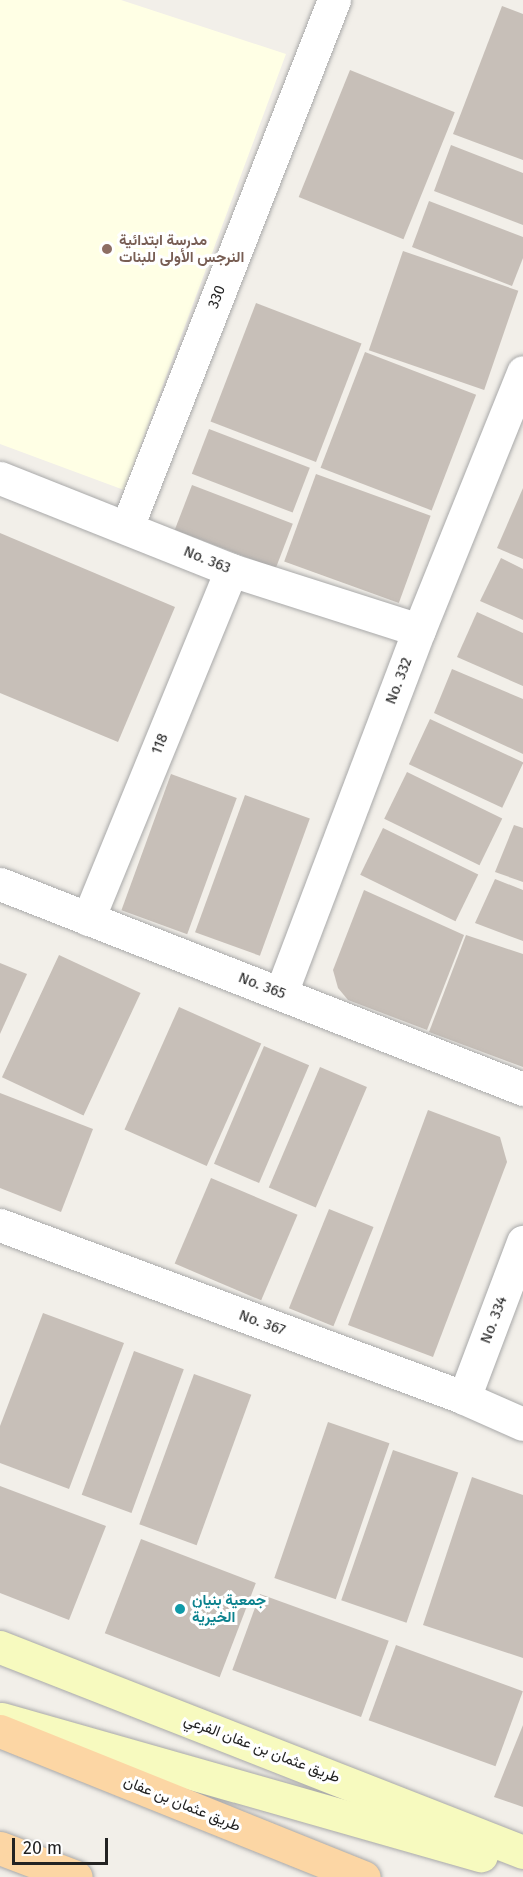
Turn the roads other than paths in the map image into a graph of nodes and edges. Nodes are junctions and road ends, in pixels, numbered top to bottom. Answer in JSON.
{"nodes":[{"id":1,"x":334,"y":0,"type":"edge"},
{"id":2,"x":523,"y":372,"type":"edge"},
{"id":3,"x":0,"y":478,"type":"edge"},
{"id":4,"x":127,"y":527,"type":"junction"},
{"id":5,"x":231,"y":570,"type":"junction"},
{"id":6,"x":419,"y":630,"type":"junction"},
{"id":7,"x":0,"y":884,"type":"edge"},
{"id":8,"x":88,"y":919,"type":"junction"},
{"id":9,"x":281,"y":993,"type":"junction"},
{"id":10,"x":523,"y":1089,"type":"edge"},
{"id":11,"x":0,"y":1225,"type":"edge"},
{"id":12,"x":523,"y":1242,"type":"edge"},
{"id":13,"x":464,"y":1398,"type":"junction"},
{"id":14,"x":523,"y":1424,"type":"edge"},
{"id":15,"x":0,"y":1647,"type":"edge"},
{"id":16,"x":0,"y":1719,"type":"edge"},
{"id":17,"x":0,"y":1731,"type":"edge"},
{"id":18,"x":0,"y":1848,"type":"edge"},
{"id":19,"x":523,"y":1852,"type":"edge"},
{"id":20,"x":523,"y":1867,"type":"edge"},
{"id":21,"x":76,"y":1877,"type":"edge"},
{"id":22,"x":364,"y":1877,"type":"edge"}],
"edges":[{"from":1,"to":4,"type":"street","name":"330"},
{"from":2,"to":6,"type":"street","name":"No. 332"},
{"from":3,"to":4,"type":"street","name":"No. 363"},
{"from":4,"to":5,"type":"street","name":"No. 363"},
{"from":5,"to":6,"type":"street","name":"No. 363"},
{"from":5,"to":8,"type":"street","name":"118"},
{"from":6,"to":9,"type":"street","name":"No. 332"},
{"from":7,"to":8,"type":"street","name":"No. 365"},
{"from":8,"to":9,"type":"street","name":"No. 365"},
{"from":9,"to":10,"type":"street","name":"No. 365"},
{"from":11,"to":13,"type":"street","name":"No. 367"},
{"from":12,"to":13,"type":"street","name":"No. 334"},
{"from":13,"to":14,"type":"street","name":"No. 367"},
{"from":15,"to":19,"type":"main road","name":"طريق عثمان بن عفان الفرعي"},
{"from":16,"to":20,"type":"main road"},
{"from":17,"to":22,"type":"main road","name":"طريق عثمان بن عفان"},
{"from":18,"to":21,"type":"main road"}]}
